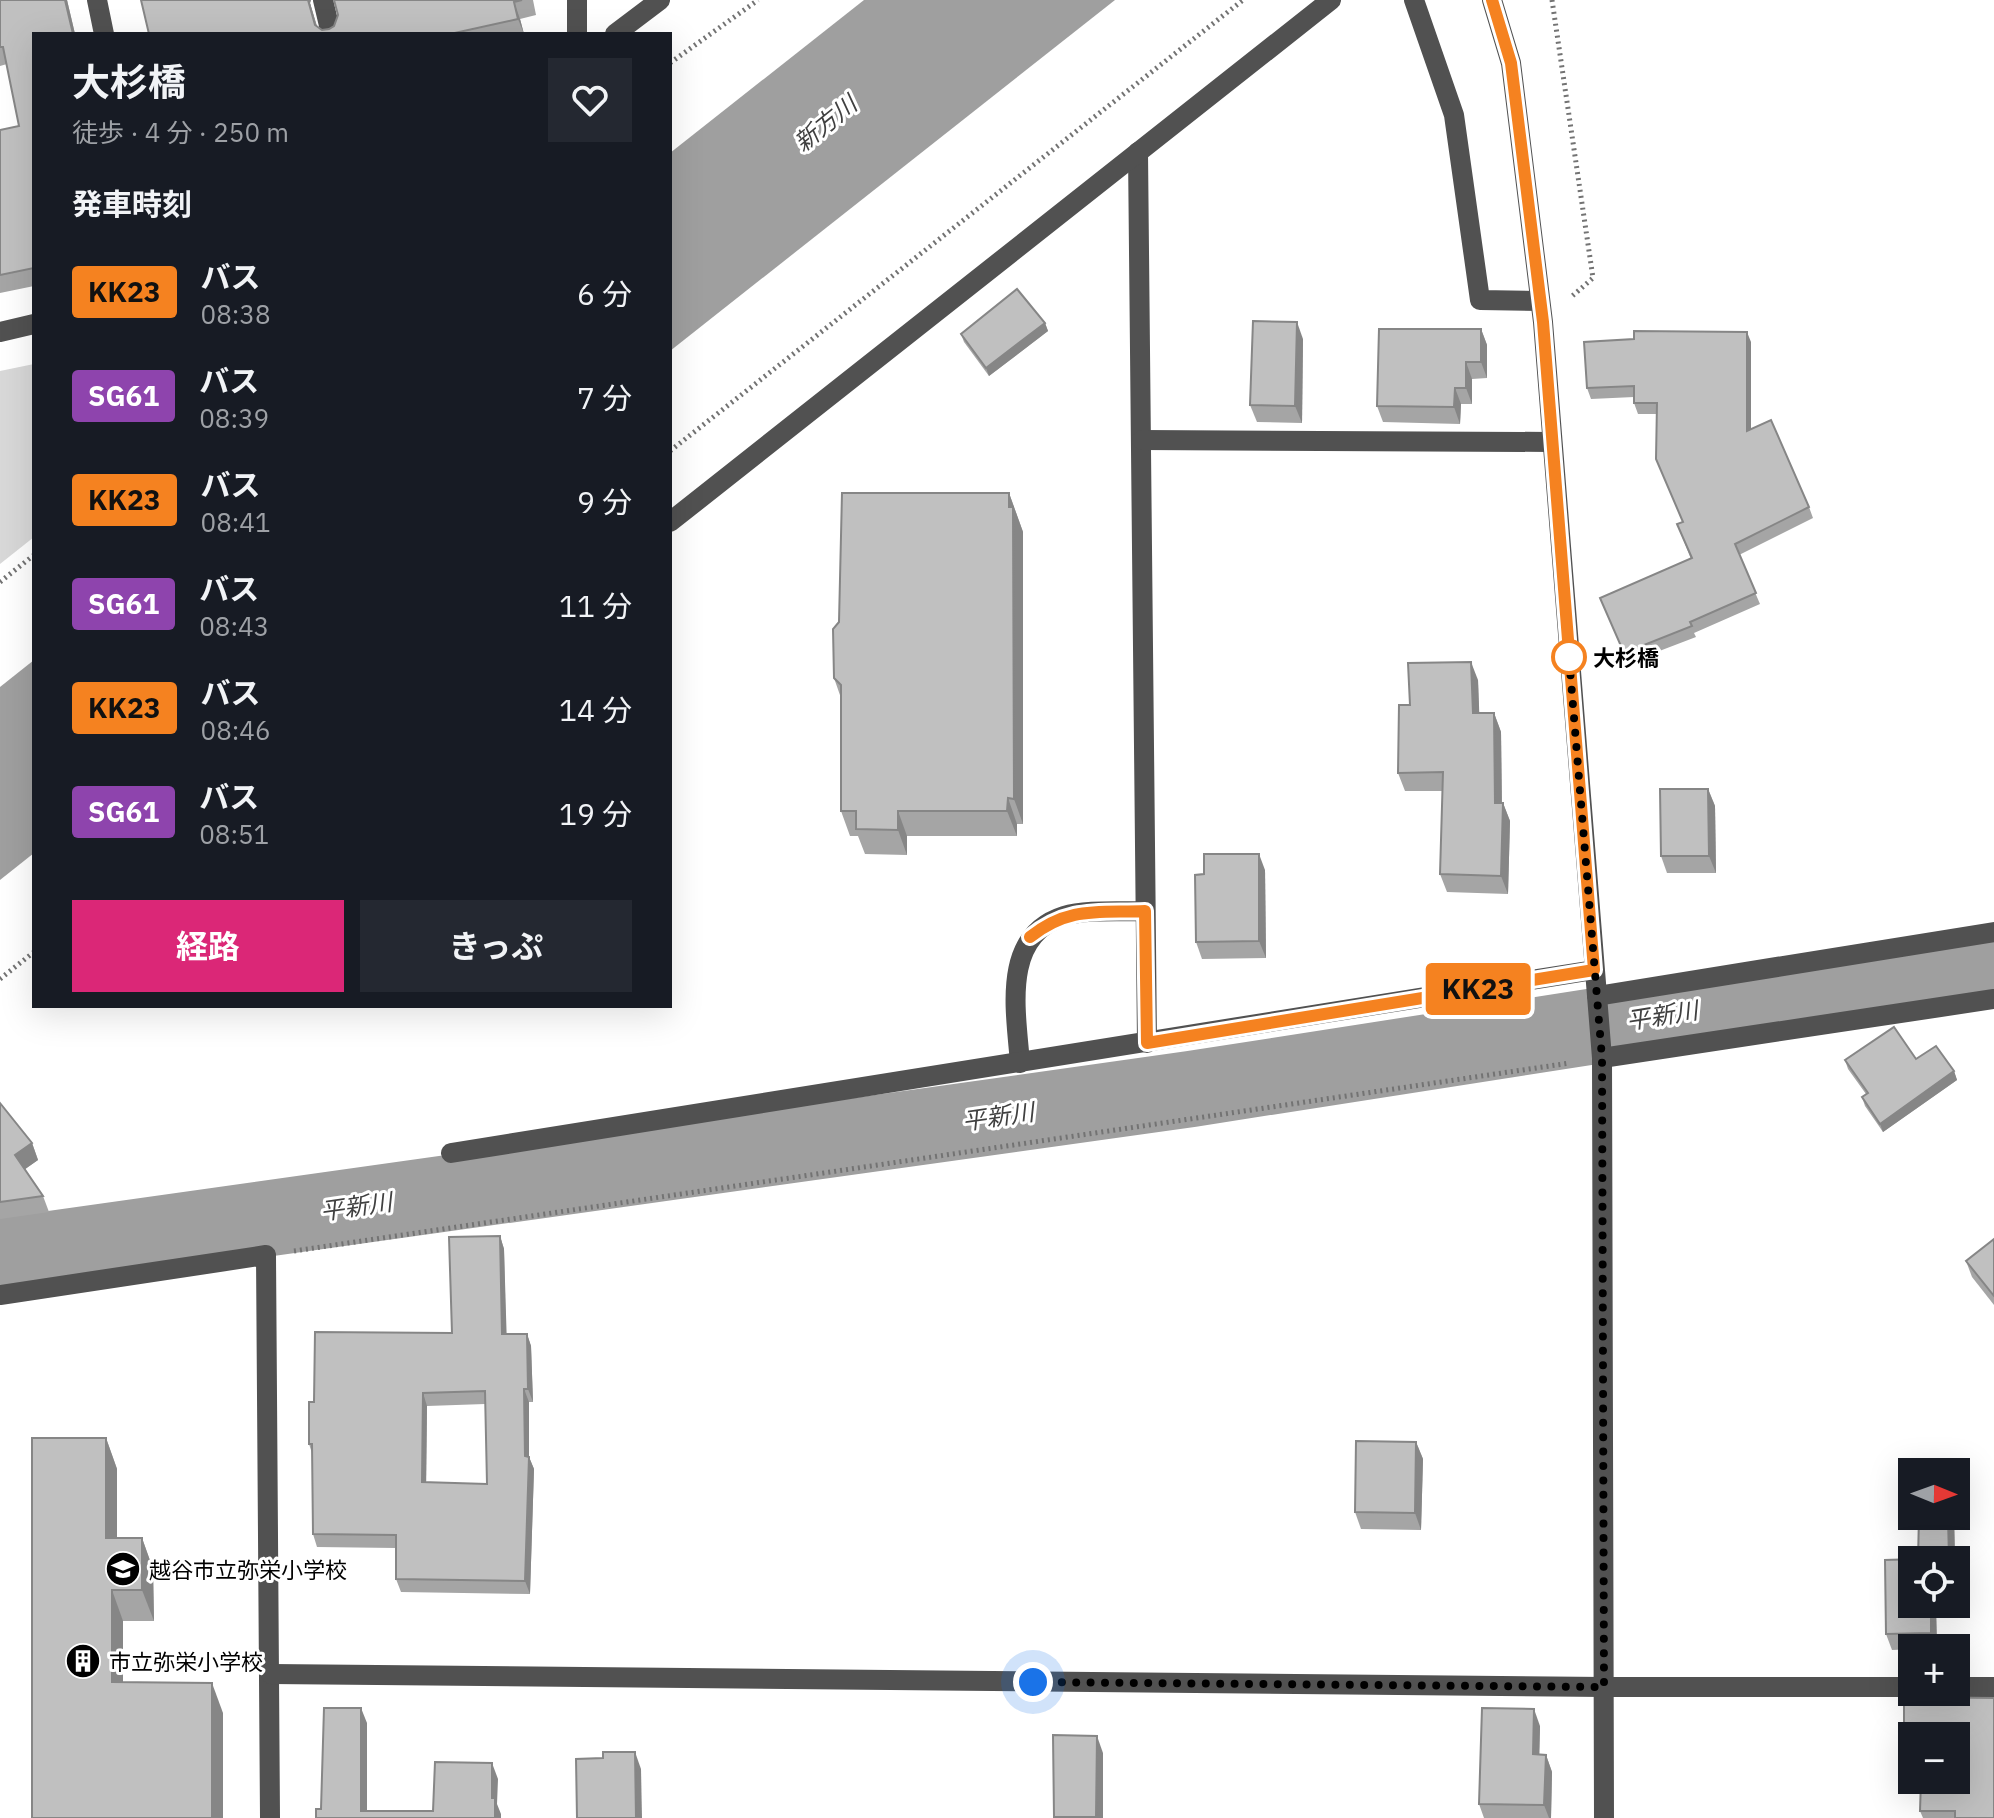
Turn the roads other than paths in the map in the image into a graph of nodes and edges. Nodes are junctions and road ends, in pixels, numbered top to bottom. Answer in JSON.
{"nodes":[{"id":1,"x":97,"y":0,"type":"edge"},
{"id":2,"x":323,"y":0,"type":"edge"},
{"id":3,"x":577,"y":0,"type":"edge"},
{"id":4,"x":660,"y":0,"type":"edge"},
{"id":5,"x":1331,"y":0,"type":"edge"},
{"id":6,"x":1414,"y":0,"type":"edge"},
{"id":7,"x":1492,"y":0,"type":"edge"},
{"id":8,"x":104,"y":32,"type":"edge"},
{"id":9,"x":331,"y":32,"type":"edge"},
{"id":10,"x":577,"y":32,"type":"edge"},
{"id":11,"x":618,"y":32,"type":"edge"},
{"id":12,"x":1138,"y":152,"type":"junction"},
{"id":13,"x":1540,"y":301,"type":"junction"},
{"id":14,"x":32,"y":324,"type":"edge"},
{"id":15,"x":0,"y":332,"type":"edge"},
{"id":16,"x":1142,"y":440,"type":"junction"},
{"id":17,"x":1551,"y":442,"type":"junction"},
{"id":18,"x":672,"y":520,"type":"edge"},
{"id":19,"x":1145,"y":911,"type":"junction"},
{"id":20,"x":1994,"y":932,"type":"edge"},
{"id":21,"x":1594,"y":970,"type":"junction"},
{"id":22,"x":1597,"y":996,"type":"junction"},
{"id":23,"x":1994,"y":999,"type":"edge"},
{"id":24,"x":1147,"y":1043,"type":"junction"},
{"id":25,"x":1602,"y":1058,"type":"junction"},
{"id":26,"x":1020,"y":1063,"type":"junction"},
{"id":27,"x":451,"y":1153,"type":"dead end"},
{"id":28,"x":0,"y":1295,"type":"edge"},
{"id":29,"x":271,"y":1674,"type":"junction"},
{"id":30,"x":1604,"y":1687,"type":"junction"},
{"id":31,"x":1898,"y":1687,"type":"edge"},
{"id":32,"x":1970,"y":1687,"type":"edge"},
{"id":33,"x":1994,"y":1687,"type":"edge"},
{"id":34,"x":270,"y":1818,"type":"edge"},
{"id":35,"x":1604,"y":1818,"type":"edge"}],
"edges":[{"from":1,"to":8,"type":"street"},
{"from":2,"to":9,"type":"street"},
{"from":3,"to":10,"type":"street"},
{"from":4,"to":11,"type":"street"},
{"from":5,"to":12,"type":"street"},
{"from":6,"to":13,"type":"street"},
{"from":7,"to":13,"type":"street"},
{"from":12,"to":16,"type":"street"},
{"from":12,"to":18,"type":"street"},
{"from":13,"to":17,"type":"street"},
{"from":14,"to":15,"type":"street"},
{"from":16,"to":17,"type":"street"},
{"from":16,"to":19,"type":"street"},
{"from":17,"to":21,"type":"street"},
{"from":19,"to":24,"type":"street"},
{"from":19,"to":26,"type":"street"},
{"from":20,"to":22,"type":"street"},
{"from":21,"to":22,"type":"street"},
{"from":21,"to":24,"type":"street"},
{"from":22,"to":25,"type":"street"},
{"from":23,"to":25,"type":"street"},
{"from":24,"to":26,"type":"street"},
{"from":25,"to":30,"type":"street"},
{"from":26,"to":27,"type":"street"},
{"from":28,"to":29,"type":"street"},
{"from":29,"to":30,"type":"street"},
{"from":29,"to":34,"type":"street"},
{"from":30,"to":31,"type":"street"},
{"from":30,"to":35,"type":"street"},
{"from":32,"to":33,"type":"street"}]}
